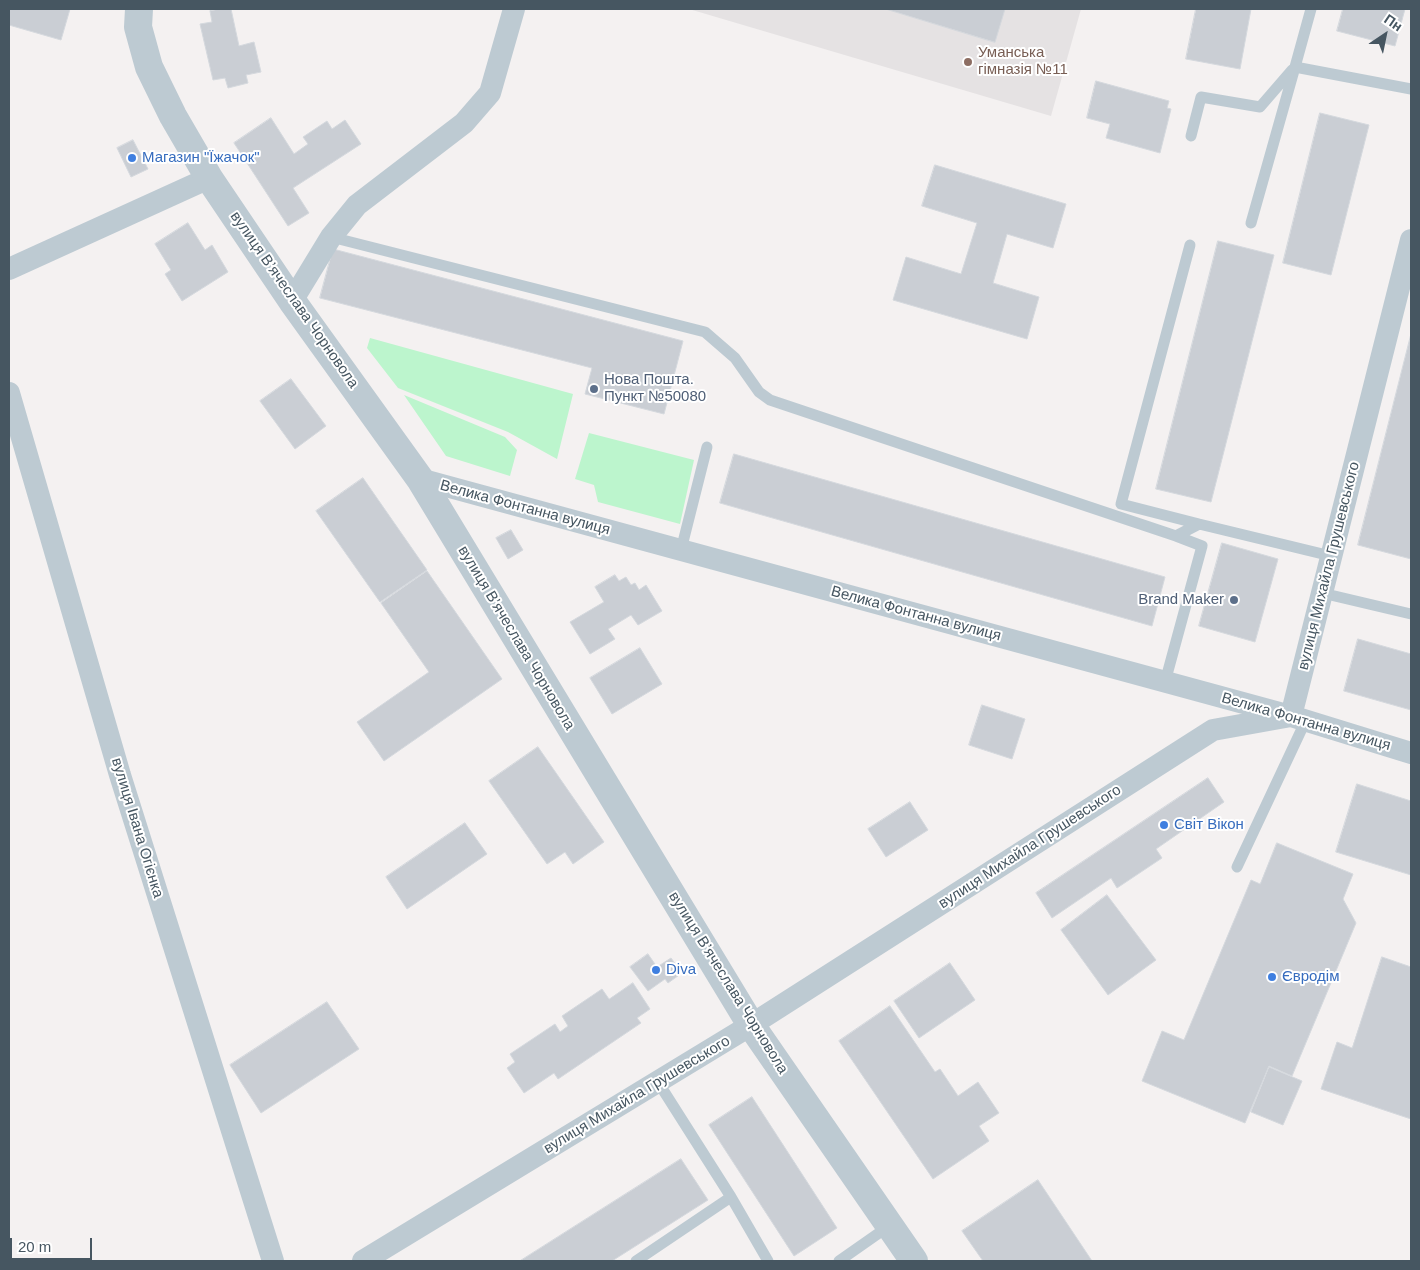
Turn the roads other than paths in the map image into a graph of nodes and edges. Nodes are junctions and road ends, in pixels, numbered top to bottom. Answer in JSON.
{"nodes":[{"id":1,"x":139,"y":9,"type":"edge"},
{"id":2,"x":514,"y":9,"type":"edge"},
{"id":3,"x":1311,"y":9,"type":"edge"},
{"id":4,"x":1295,"y":67,"type":"junction"},
{"id":5,"x":1411,"y":89,"type":"edge"},
{"id":6,"x":1191,"y":136,"type":"dead end"},
{"id":7,"x":209,"y":178,"type":"junction"},
{"id":8,"x":1251,"y":224,"type":"dead end"},
{"id":9,"x":331,"y":238,"type":"junction"},
{"id":10,"x":1411,"y":240,"type":"edge"},
{"id":11,"x":1190,"y":245,"type":"dead end"},
{"id":12,"x":9,"y":269,"type":"edge"},
{"id":13,"x":292,"y":301,"type":"junction"},
{"id":14,"x":9,"y":393,"type":"edge"},
{"id":15,"x":707,"y":447,"type":"dead end"},
{"id":16,"x":420,"y":479,"type":"junction"},
{"id":17,"x":1199,"y":524,"type":"junction"},
{"id":18,"x":1176,"y":536,"type":"junction"},
{"id":19,"x":681,"y":550,"type":"junction"},
{"id":20,"x":1331,"y":556,"type":"junction"},
{"id":21,"x":1322,"y":593,"type":"junction"},
{"id":22,"x":1411,"y":614,"type":"edge"},
{"id":23,"x":1165,"y":682,"type":"junction"},
{"id":24,"x":1298,"y":718,"type":"junction"},
{"id":25,"x":1411,"y":753,"type":"edge"},
{"id":26,"x":1237,"y":867,"type":"dead end"},
{"id":27,"x":751,"y":1025,"type":"junction"},
{"id":28,"x":658,"y":1082,"type":"junction"},
{"id":29,"x":730,"y":1197,"type":"junction"},
{"id":30,"x":889,"y":1226,"type":"junction"},
{"id":31,"x":274,"y":1261,"type":"edge"},
{"id":32,"x":363,"y":1261,"type":"edge"},
{"id":33,"x":636,"y":1261,"type":"edge"},
{"id":34,"x":768,"y":1261,"type":"edge"},
{"id":35,"x":839,"y":1261,"type":"edge"},
{"id":36,"x":914,"y":1261,"type":"edge"}],
"edges":[{"from":1,"to":7,"type":"street","name":"вулиця В’ячеслава Чорновола"},
{"from":2,"to":9,"type":"street"},
{"from":3,"to":4,"type":"lane"},
{"from":4,"to":5,"type":"lane"},
{"from":4,"to":6,"type":"lane"},
{"from":4,"to":8,"type":"lane"},
{"from":7,"to":12,"type":"street"},
{"from":7,"to":13,"type":"street","name":"вулиця В’ячеслава Чорновола"},
{"from":9,"to":13,"type":"street"},
{"from":9,"to":18,"type":"lane"},
{"from":10,"to":20,"type":"street","name":"вулиця Михайла Грушевського"},
{"from":11,"to":17,"type":"lane"},
{"from":13,"to":16,"type":"street","name":"вулиця В’ячеслава Чорновола"},
{"from":14,"to":31,"type":"street","name":"вулиця Івана Огієнка"},
{"from":15,"to":19,"type":"lane"},
{"from":16,"to":19,"type":"street","name":"Велика Фонтанна вулиця"},
{"from":16,"to":27,"type":"street","name":"вулиця В’ячеслава Чорновола"},
{"from":17,"to":18,"type":"lane"},
{"from":17,"to":20,"type":"lane"},
{"from":18,"to":23,"type":"lane"},
{"from":19,"to":23,"type":"street","name":"Велика Фонтанна вулиця"},
{"from":20,"to":21,"type":"street","name":"вулиця Михайла Грушевського"},
{"from":21,"to":22,"type":"lane"},
{"from":21,"to":24,"type":"street","name":"вулиця Михайла Грушевського"},
{"from":23,"to":24,"type":"street","name":"Велика Фонтанна вулиця"},
{"from":24,"to":25,"type":"street","name":"Велика Фонтанна вулиця"},
{"from":24,"to":26,"type":"lane"},
{"from":24,"to":27,"type":"street","name":"вулиця Михайла Грушевського"},
{"from":27,"to":28,"type":"street","name":"вулиця Михайла Грушевського"},
{"from":27,"to":30,"type":"street","name":"вулиця В’ячеслава Чорновола"},
{"from":28,"to":29,"type":"lane"},
{"from":28,"to":32,"type":"street","name":"вулиця Михайла Грушевського"},
{"from":29,"to":33,"type":"lane"},
{"from":29,"to":34,"type":"lane"},
{"from":30,"to":35,"type":"lane"},
{"from":30,"to":36,"type":"street","name":"вулиця В’ячеслава Чорновола"}]}
